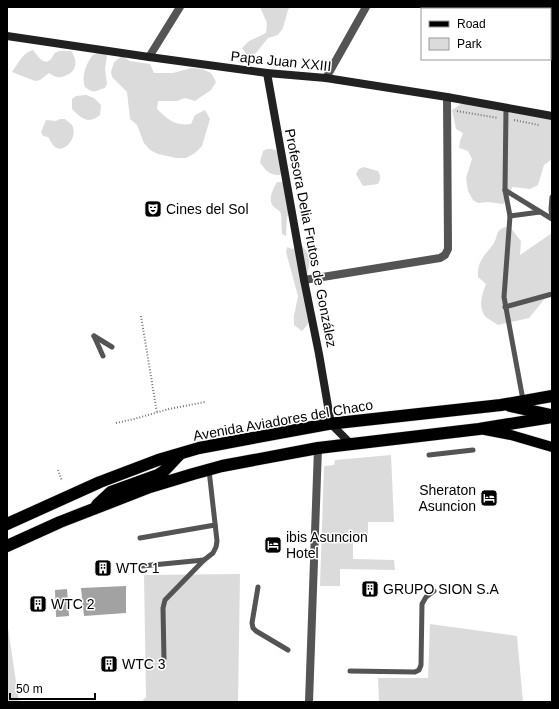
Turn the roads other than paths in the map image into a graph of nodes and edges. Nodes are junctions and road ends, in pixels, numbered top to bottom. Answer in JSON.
{"nodes":[{"id":1,"x":180,"y":7,"type":"edge"},
{"id":2,"x":366,"y":7,"type":"edge"},
{"id":3,"x":7,"y":36,"type":"edge"},
{"id":4,"x":149,"y":57,"type":"junction"},
{"id":5,"x":267,"y":73,"type":"junction"},
{"id":6,"x":326,"y":78,"type":"junction"},
{"id":7,"x":447,"y":97,"type":"junction"},
{"id":8,"x":506,"y":108,"type":"junction"},
{"id":9,"x":552,"y":116,"type":"edge"},
{"id":10,"x":505,"y":190,"type":"junction"},
{"id":11,"x":552,"y":197,"type":"edge"},
{"id":12,"x":540,"y":212,"type":"junction"},
{"id":13,"x":510,"y":216,"type":"junction"},
{"id":14,"x":552,"y":219,"type":"edge"},
{"id":15,"x":304,"y":280,"type":"junction"},
{"id":16,"x":552,"y":294,"type":"edge"},
{"id":17,"x":505,"y":307,"type":"junction"},
{"id":18,"x":112,"y":347,"type":"dead end"},
{"id":19,"x":103,"y":356,"type":"dead end"},
{"id":20,"x":552,"y":396,"type":"edge"},
{"id":21,"x":524,"y":401,"type":"junction"},
{"id":22,"x":501,"y":405,"type":"junction"},
{"id":23,"x":552,"y":416,"type":"edge"},
{"id":24,"x":331,"y":424,"type":"junction"},
{"id":25,"x":479,"y":429,"type":"junction"},
{"id":26,"x":351,"y":444,"type":"junction"},
{"id":27,"x":552,"y":447,"type":"edge"},
{"id":28,"x":318,"y":448,"type":"junction"},
{"id":29,"x":473,"y":450,"type":"dead end"},
{"id":30,"x":179,"y":455,"type":"junction"},
{"id":31,"x":429,"y":455,"type":"dead end"},
{"id":32,"x":209,"y":470,"type":"junction"},
{"id":33,"x":91,"y":510,"type":"junction"},
{"id":34,"x":7,"y":524,"type":"edge"},
{"id":35,"x":215,"y":525,"type":"junction"},
{"id":36,"x":140,"y":538,"type":"dead end"},
{"id":37,"x":7,"y":546,"type":"edge"},
{"id":38,"x":204,"y":560,"type":"junction"},
{"id":39,"x":142,"y":566,"type":"dead end"},
{"id":40,"x":258,"y":587,"type":"dead end"},
{"id":41,"x":434,"y":591,"type":"dead end"},
{"id":42,"x":288,"y":650,"type":"dead end"},
{"id":43,"x":164,"y":659,"type":"dead end"},
{"id":44,"x":350,"y":671,"type":"dead end"},
{"id":45,"x":309,"y":702,"type":"edge"}],
"edges":[{"from":1,"to":4,"type":"street"},
{"from":2,"to":6,"type":"street"},
{"from":3,"to":4,"type":"street","name":"Papa Juan XXIII"},
{"from":4,"to":5,"type":"street","name":"Papa Juan XXIII"},
{"from":5,"to":6,"type":"street","name":"Papa Juan XXIII"},
{"from":5,"to":15,"type":"street","name":"Profesora Delia Frutos de González"},
{"from":6,"to":7,"type":"street","name":"Papa Juan XXIII"},
{"from":7,"to":8,"type":"street","name":"Papa Juan XXIII"},
{"from":7,"to":15,"type":"street"},
{"from":8,"to":9,"type":"street","name":"Papa Juan XXIII"},
{"from":8,"to":10,"type":"lane"},
{"from":10,"to":12,"type":"lane"},
{"from":10,"to":13,"type":"lane"},
{"from":11,"to":14,"type":"lane"},
{"from":12,"to":13,"type":"lane"},
{"from":12,"to":14,"type":"lane"},
{"from":13,"to":17,"type":"lane"},
{"from":15,"to":24,"type":"street","name":"Profesora Delia Frutos de González"},
{"from":16,"to":17,"type":"lane"},
{"from":17,"to":21,"type":"lane"},
{"from":18,"to":19,"type":"lane"},
{"from":20,"to":21,"type":"highway","name":"Avenida Aviadores del Chaco"},
{"from":21,"to":22,"type":"highway","name":"Avenida Aviadores del Chaco"},
{"from":22,"to":23,"type":"highway"},
{"from":22,"to":24,"type":"highway","name":"Avenida Aviadores del Chaco"},
{"from":23,"to":25,"type":"highway"},
{"from":24,"to":26,"type":"street"},
{"from":24,"to":30,"type":"highway","name":"Avenida Aviadores del Chaco"},
{"from":25,"to":26,"type":"highway"},
{"from":25,"to":27,"type":"main road"},
{"from":26,"to":28,"type":"highway"},
{"from":28,"to":32,"type":"highway"},
{"from":28,"to":45,"type":"street"},
{"from":29,"to":31,"type":"lane"},
{"from":30,"to":33,"type":"highway"},
{"from":30,"to":34,"type":"highway","name":"Avenida Aviadores del Chaco"},
{"from":32,"to":33,"type":"highway"},
{"from":32,"to":35,"type":"lane"},
{"from":33,"to":37,"type":"highway"},
{"from":35,"to":36,"type":"lane"},
{"from":35,"to":38,"type":"lane"},
{"from":38,"to":39,"type":"lane"},
{"from":38,"to":43,"type":"lane"},
{"from":40,"to":42,"type":"lane"},
{"from":41,"to":44,"type":"lane"}]}
